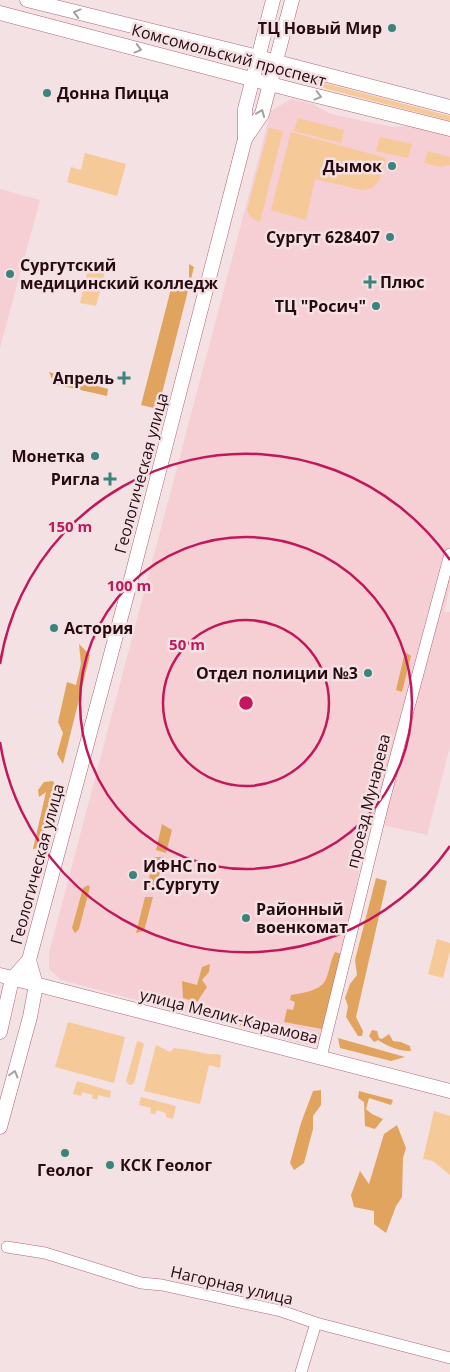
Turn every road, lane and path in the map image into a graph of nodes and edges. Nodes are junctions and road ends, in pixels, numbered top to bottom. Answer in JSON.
{"nodes":[{"id":1,"x":27,"y":0,"type":"edge"},
{"id":2,"x":273,"y":0,"type":"edge"},
{"id":3,"x":292,"y":0,"type":"edge"},
{"id":4,"x":0,"y":13,"type":"edge"},
{"id":5,"x":258,"y":57,"type":"junction"},
{"id":6,"x":277,"y":62,"type":"junction"},
{"id":7,"x":252,"y":79,"type":"junction"},
{"id":8,"x":270,"y":84,"type":"junction"},
{"id":9,"x":450,"y":107,"type":"edge"},
{"id":10,"x":450,"y":129,"type":"edge"},
{"id":11,"x":245,"y":138,"type":"junction"},
{"id":12,"x":450,"y":554,"type":"edge"},
{"id":13,"x":444,"y":599,"type":"edge"},
{"id":14,"x":29,"y":960,"type":"junction"},
{"id":15,"x":6,"y":977,"type":"edge"},
{"id":16,"x":36,"y":985,"type":"junction"},
{"id":17,"x":0,"y":1032,"type":"edge"},
{"id":18,"x":321,"y":1057,"type":"junction"},
{"id":19,"x":450,"y":1091,"type":"edge"},
{"id":20,"x":0,"y":1127,"type":"edge"},
{"id":21,"x":7,"y":1247,"type":"dead end"},
{"id":22,"x":316,"y":1323,"type":"junction"},
{"id":23,"x":450,"y":1358,"type":"edge"},
{"id":24,"x":301,"y":1372,"type":"edge"}],
"edges":[{"from":5,"to":1,"type":"main road","name":"Комсомольский проспект","one_way":true},
{"from":2,"to":5,"type":"main road","name":"Геологическая улица"},
{"from":3,"to":6,"type":"main road","name":"Геологическая улица"},
{"from":4,"to":7,"type":"main road","name":"Комсомольский проспект","one_way":true},
{"from":5,"to":6,"type":"main road","name":"Комсомольский проспект"},
{"from":5,"to":7,"type":"main road","name":"Геологическая улица"},
{"from":6,"to":8,"type":"main road","name":"Геологическая улица"},
{"from":6,"to":9,"type":"main road","name":"Комсомольский проспект"},
{"from":7,"to":8,"type":"main road","name":"Комсомольский проспект"},
{"from":7,"to":11,"type":"main road","name":"Геологическая улица"},
{"from":8,"to":10,"type":"main road","name":"Комсомольский проспект","one_way":true},
{"from":11,"to":8,"type":"main road","name":"Геологическая улица","one_way":true},
{"from":11,"to":14,"type":"main road","name":"Геологическая улица"},
{"from":12,"to":13,"type":"street","name":"проезд Мунарева"},
{"from":13,"to":18,"type":"street","name":"проезд Мунарева"},
{"from":14,"to":15,"type":"main road","name":"Геологическая улица"},
{"from":14,"to":16,"type":"main road","name":"Геологическая улица"},
{"from":15,"to":16,"type":"main road","name":"улица Мелик-Карамова"},
{"from":15,"to":17,"type":"main road"},
{"from":16,"to":18,"type":"main road","name":"улица Мелик-Карамова"},
{"from":20,"to":16,"type":"main road","one_way":true},
{"from":18,"to":19,"type":"main road","name":"улица Мелик-Карамова"},
{"from":21,"to":22,"type":"street","name":"Нагорная улица"},
{"from":22,"to":23,"type":"street","name":"Нагорная улица"},
{"from":22,"to":24,"type":"street"}]}
